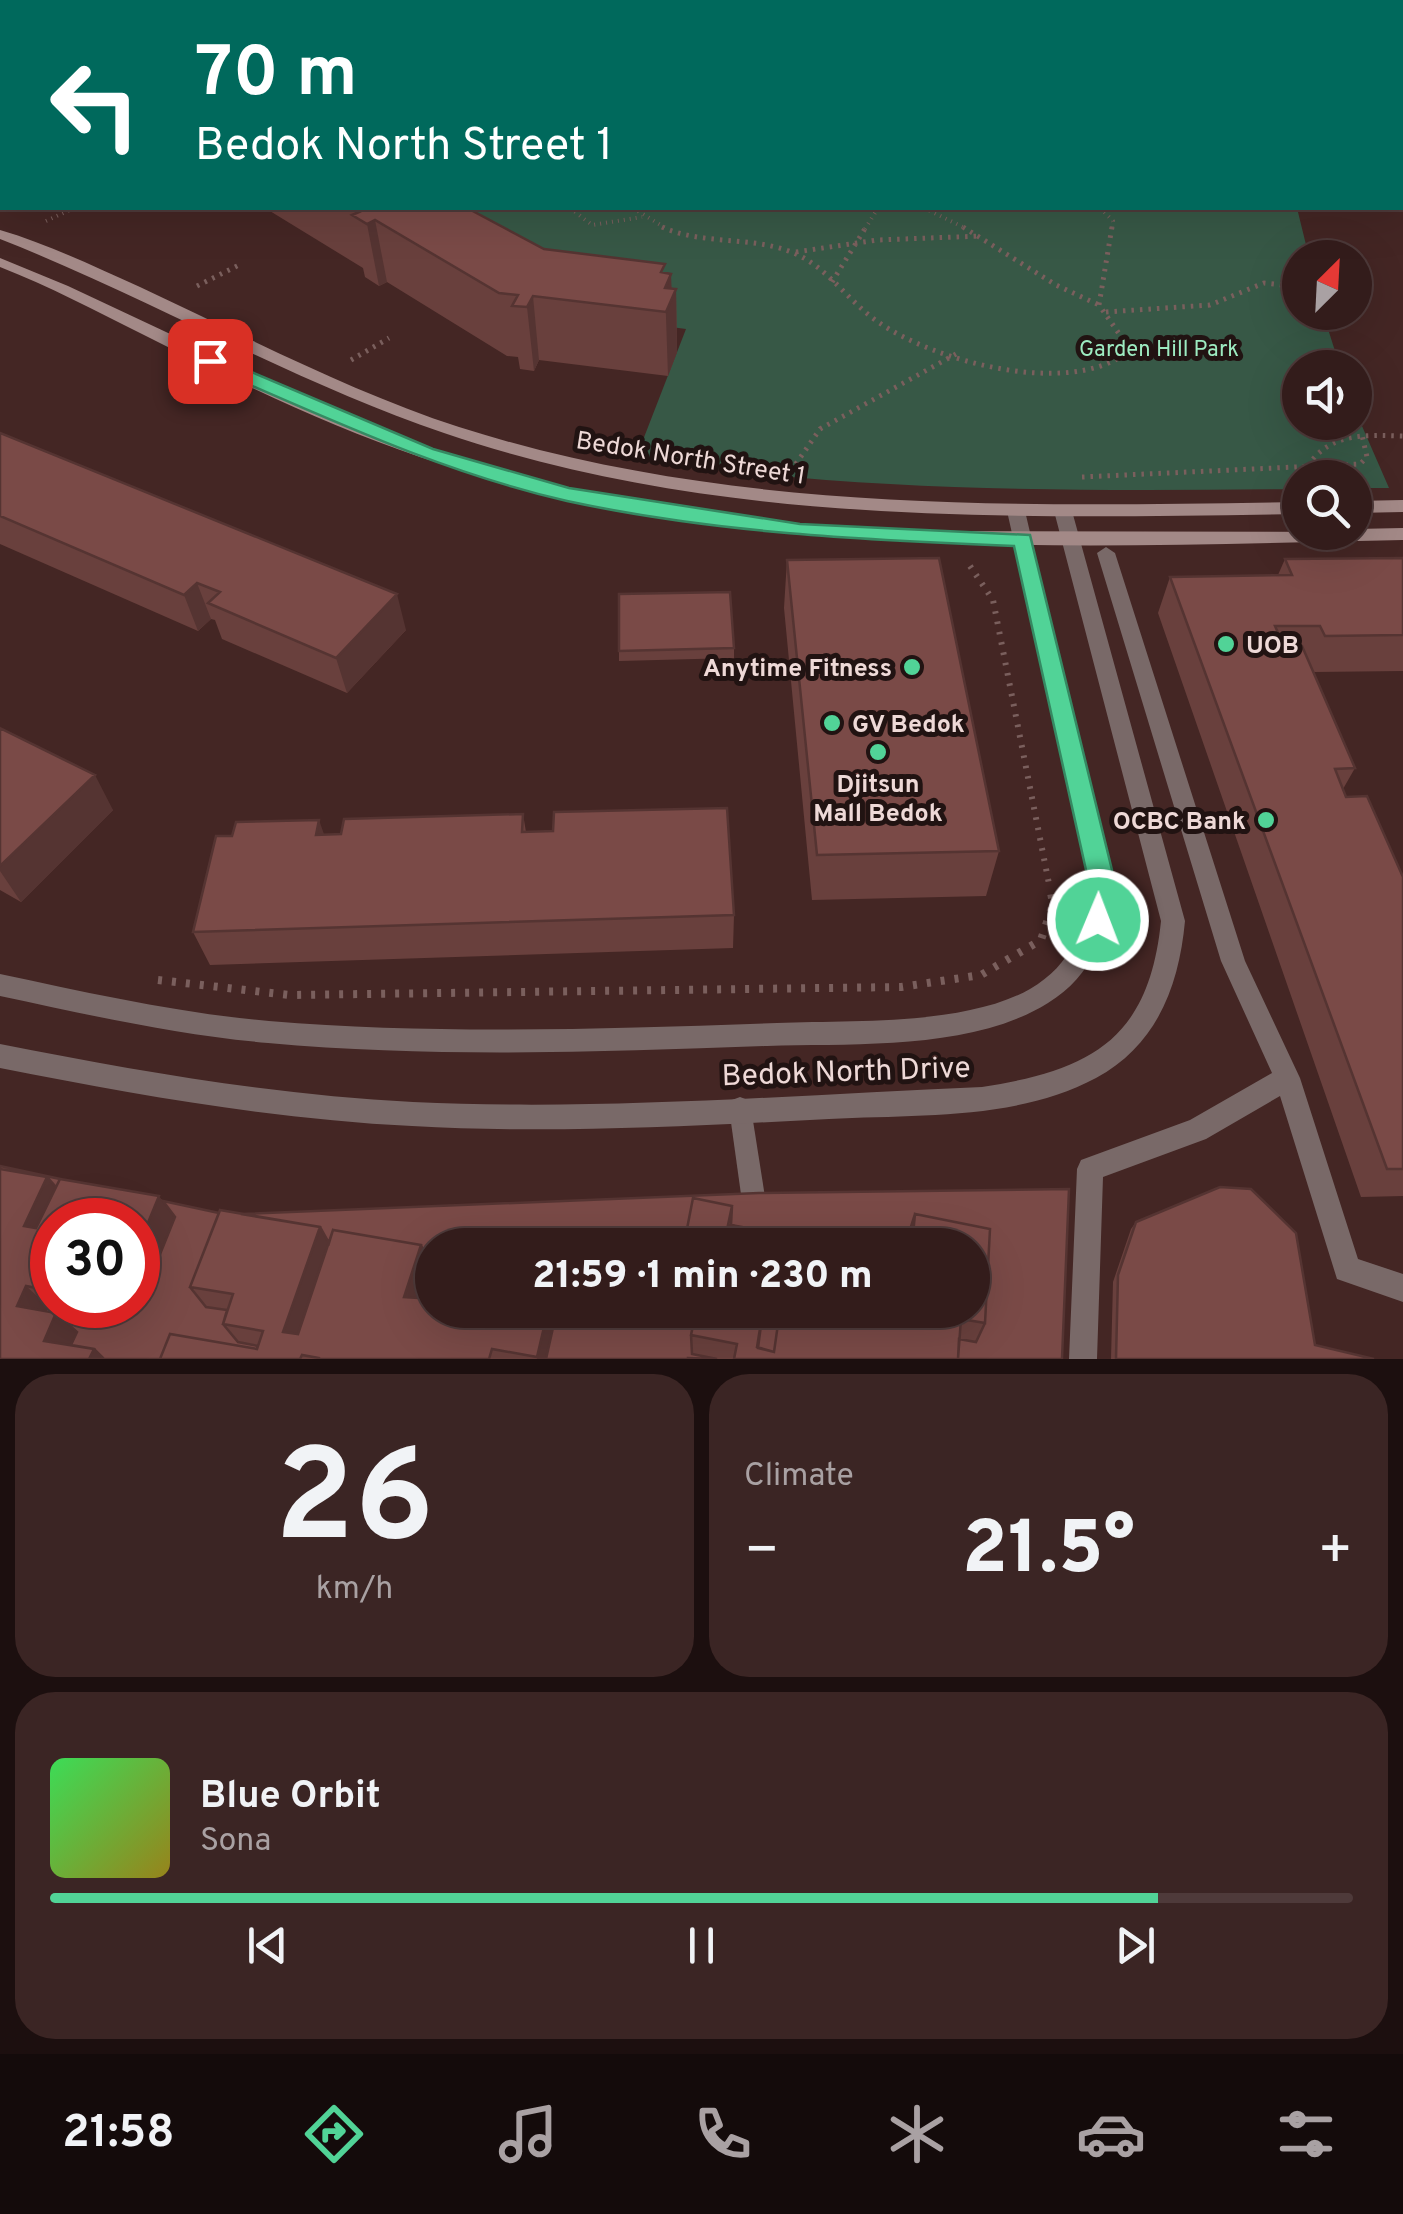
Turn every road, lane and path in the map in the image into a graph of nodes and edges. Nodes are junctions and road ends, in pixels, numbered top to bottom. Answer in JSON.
{"nodes":[{"id":1,"x":70,"y":210,"type":"edge"},
{"id":2,"x":572,"y":210,"type":"edge"},
{"id":3,"x":636,"y":210,"type":"edge"},
{"id":4,"x":877,"y":210,"type":"edge"},
{"id":5,"x":928,"y":210,"type":"edge"},
{"id":6,"x":1102,"y":210,"type":"edge"},
{"id":7,"x":643,"y":216,"type":"junction"},
{"id":8,"x":46,"y":221,"type":"dead end"},
{"id":9,"x":0,"y":234,"type":"edge"},
{"id":10,"x":983,"y":236,"type":"junction"},
{"id":11,"x":854,"y":243,"type":"junction"},
{"id":12,"x":792,"y":253,"type":"junction"},
{"id":13,"x":0,"y":262,"type":"edge"},
{"id":14,"x":239,"y":265,"type":"dead end"},
{"id":15,"x":832,"y":282,"type":"junction"},
{"id":16,"x":1282,"y":285,"type":"edge"},
{"id":17,"x":197,"y":286,"type":"dead end"},
{"id":18,"x":1099,"y":304,"type":"junction"},
{"id":19,"x":1104,"y":312,"type":"junction"},
{"id":20,"x":389,"y":338,"type":"dead end"},
{"id":21,"x":956,"y":354,"type":"junction"},
{"id":22,"x":361,"y":355,"type":"dead end"},
{"id":23,"x":1372,"y":435,"type":"edge"},
{"id":24,"x":1403,"y":436,"type":"edge"},
{"id":25,"x":1343,"y":440,"type":"edge"},
{"id":26,"x":798,"y":459,"type":"dead end"},
{"id":27,"x":1314,"y":460,"type":"edge"},
{"id":28,"x":1282,"y":467,"type":"edge"},
{"id":29,"x":1082,"y":477,"type":"dead end"},
{"id":30,"x":1403,"y":506,"type":"edge"},
{"id":31,"x":1372,"y":507,"type":"edge"},
{"id":32,"x":1282,"y":508,"type":"edge"},
{"id":33,"x":1016,"y":510,"type":"junction"},
{"id":34,"x":1063,"y":511,"type":"junction"},
{"id":35,"x":1403,"y":534,"type":"edge"},
{"id":36,"x":1070,"y":539,"type":"junction"},
{"id":37,"x":1023,"y":540,"type":"junction"},
{"id":38,"x":1106,"y":553,"type":"dead end"},
{"id":39,"x":964,"y":558,"type":"dead end"},
{"id":40,"x":153,"y":979,"type":"dead end"},
{"id":41,"x":0,"y":986,"type":"edge"},
{"id":42,"x":0,"y":1056,"type":"edge"},
{"id":43,"x":1288,"y":1078,"type":"junction"},
{"id":44,"x":740,"y":1108,"type":"junction"},
{"id":45,"x":757,"y":1220,"type":"edge"},
{"id":46,"x":1403,"y":1288,"type":"edge"},
{"id":47,"x":1083,"y":1359,"type":"edge"}],
"edges":[{"from":1,"to":8,"type":"path"},
{"from":2,"to":7,"type":"path"},
{"from":3,"to":7,"type":"path"},
{"from":4,"to":11,"type":"path"},
{"from":5,"to":10,"type":"path"},
{"from":6,"to":18,"type":"path"},
{"from":7,"to":12,"type":"path"},
{"from":9,"to":33,"type":"street","name":"Bedok North Street 1"},
{"from":10,"to":11,"type":"path"},
{"from":10,"to":18,"type":"path"},
{"from":11,"to":12,"type":"path"},
{"from":11,"to":15,"type":"path"},
{"from":12,"to":15,"type":"path"},
{"from":13,"to":37,"type":"street"},
{"from":14,"to":17,"type":"path"},
{"from":15,"to":21,"type":"path"},
{"from":16,"to":19,"type":"path"},
{"from":18,"to":19,"type":"path"},
{"from":19,"to":21,"type":"path"},
{"from":20,"to":22,"type":"path"},
{"from":21,"to":26,"type":"path"},
{"from":23,"to":24,"type":"path"},
{"from":25,"to":27,"type":"path"},
{"from":28,"to":29,"type":"path"},
{"from":30,"to":31,"type":"street"},
{"from":32,"to":34,"type":"street","name":"Bedok North Street 1"},
{"from":33,"to":34,"type":"street","name":"Bedok North Street 1"},
{"from":33,"to":37,"type":"street","name":"Bedok North Drive"},
{"from":34,"to":36,"type":"street","name":"Bedok North Drive"},
{"from":35,"to":36,"type":"street"},
{"from":36,"to":37,"type":"street"},
{"from":36,"to":44,"type":"street","name":"Bedok North Drive"},
{"from":37,"to":41,"type":"street","name":"Bedok North Drive"},
{"from":38,"to":43,"type":"street"},
{"from":39,"to":40,"type":"path"},
{"from":42,"to":44,"type":"street","name":"Bedok North Drive"},
{"from":43,"to":46,"type":"street"},
{"from":43,"to":47,"type":"street"},
{"from":44,"to":45,"type":"lane"}]}
